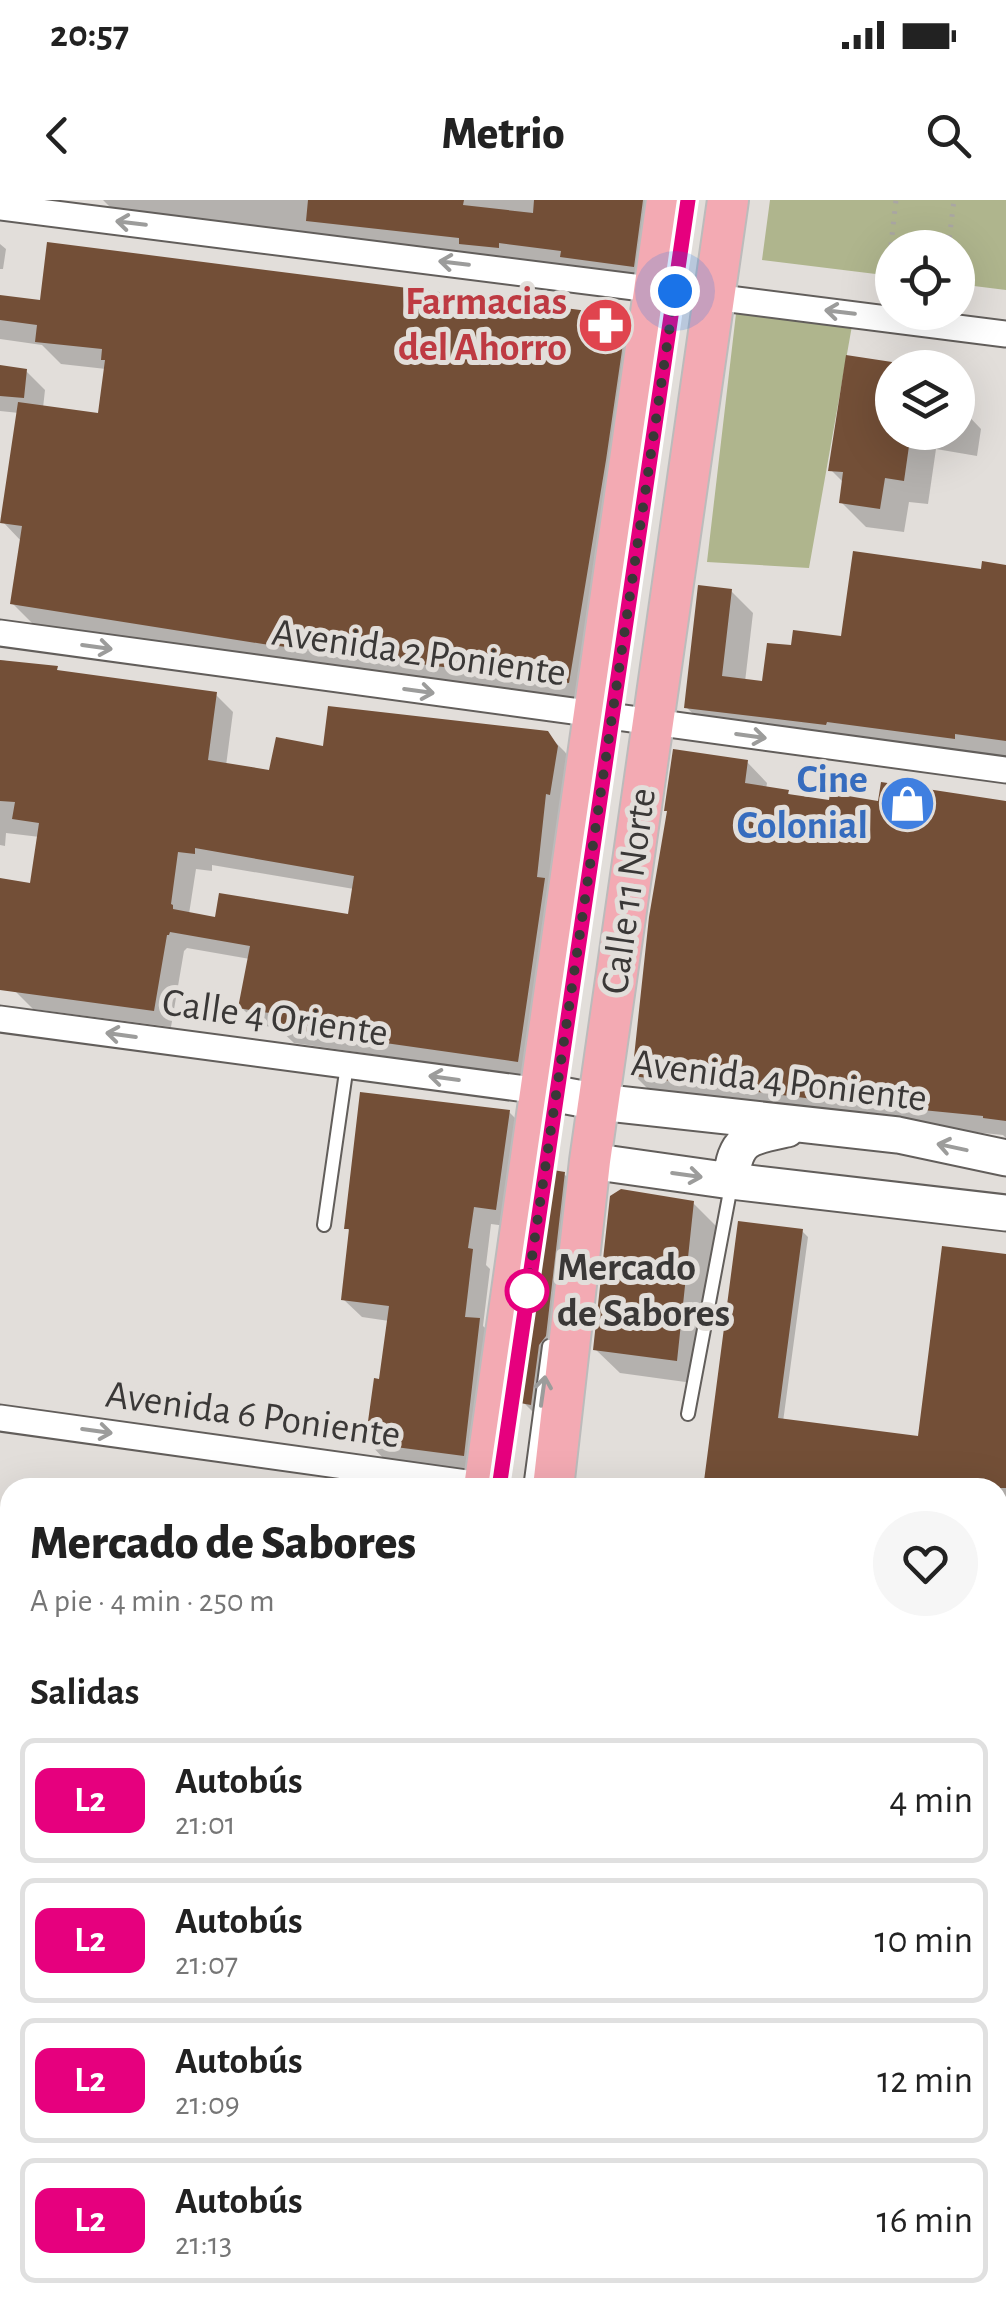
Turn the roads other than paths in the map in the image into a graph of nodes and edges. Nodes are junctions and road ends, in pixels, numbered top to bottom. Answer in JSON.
{"nodes":[{"id":1,"x":667,"y":200,"type":"edge"},
{"id":2,"x":688,"y":200,"type":"edge"},
{"id":3,"x":728,"y":200,"type":"edge"},
{"id":4,"x":0,"y":206,"type":"edge"},
{"id":5,"x":689,"y":293,"type":"junction"},
{"id":6,"x":1006,"y":334,"type":"edge"},
{"id":7,"x":655,"y":427,"type":"dead end"},
{"id":8,"x":0,"y":633,"type":"edge"},
{"id":9,"x":625,"y":719,"type":"junction"},
{"id":10,"x":1006,"y":770,"type":"edge"},
{"id":11,"x":0,"y":1019,"type":"edge"},
{"id":12,"x":348,"y":1065,"type":"junction"},
{"id":13,"x":569,"y":1098,"type":"junction"},
{"id":14,"x":808,"y":1125,"type":"junction"},
{"id":15,"x":1006,"y":1158,"type":"edge"},
{"id":16,"x":590,"y":1161,"type":"junction"},
{"id":17,"x":731,"y":1181,"type":"junction"},
{"id":18,"x":1006,"y":1214,"type":"edge"},
{"id":19,"x":324,"y":1225,"type":"dead end"},
{"id":20,"x":551,"y":1332,"type":"dead end"},
{"id":21,"x":688,"y":1414,"type":"dead end"},
{"id":22,"x":0,"y":1418,"type":"edge"},
{"id":23,"x":455,"y":1478,"type":"edge"},
{"id":24,"x":494,"y":1478,"type":"edge"},
{"id":25,"x":531,"y":1478,"type":"edge"},
{"id":26,"x":553,"y":1478,"type":"edge"}],
"edges":[{"from":1,"to":5,"type":"main road"},
{"from":2,"to":5,"type":"lane"},
{"from":3,"to":5,"type":"main road"},
{"from":5,"to":4,"type":"street","one_way":true},
{"from":6,"to":5,"type":"street","one_way":true},
{"from":5,"to":7,"type":"lane"},
{"from":5,"to":9,"type":"main road","name":"Calle 11 Norte"},
{"from":5,"to":9,"type":"main road","name":"Calle 11 Norte"},
{"from":8,"to":9,"type":"street","name":"Avenida 2 Poniente","one_way":true},
{"from":9,"to":10,"type":"street","name":"Avenida 2 Poniente","one_way":true},
{"from":9,"to":13,"type":"main road","name":"Calle 11 Norte"},
{"from":9,"to":13,"type":"main road","name":"Calle 11 Norte"},
{"from":12,"to":11,"type":"street","name":"Calle 4 Oriente","one_way":true},
{"from":13,"to":12,"type":"street","name":"Calle 4 Oriente","one_way":true},
{"from":12,"to":19,"type":"lane"},
{"from":13,"to":14,"type":"main road","name":"Avenida 4 Poniente"},
{"from":13,"to":16,"type":"main road","name":"Calle 11 Norte"},
{"from":13,"to":24,"type":"main road","name":"Calle 11 Norte"},
{"from":15,"to":14,"type":"main road","name":"Avenida 4 Poniente","one_way":true},
{"from":14,"to":17,"type":"main road"},
{"from":16,"to":17,"type":"main road","one_way":true},
{"from":16,"to":26,"type":"main road","name":"Calle 11 Norte"},
{"from":17,"to":18,"type":"main road"},
{"from":17,"to":21,"type":"lane"},
{"from":25,"to":20,"type":"lane","one_way":true},
{"from":22,"to":23,"type":"street","name":"Avenida 6 Poniente","one_way":true}]}
